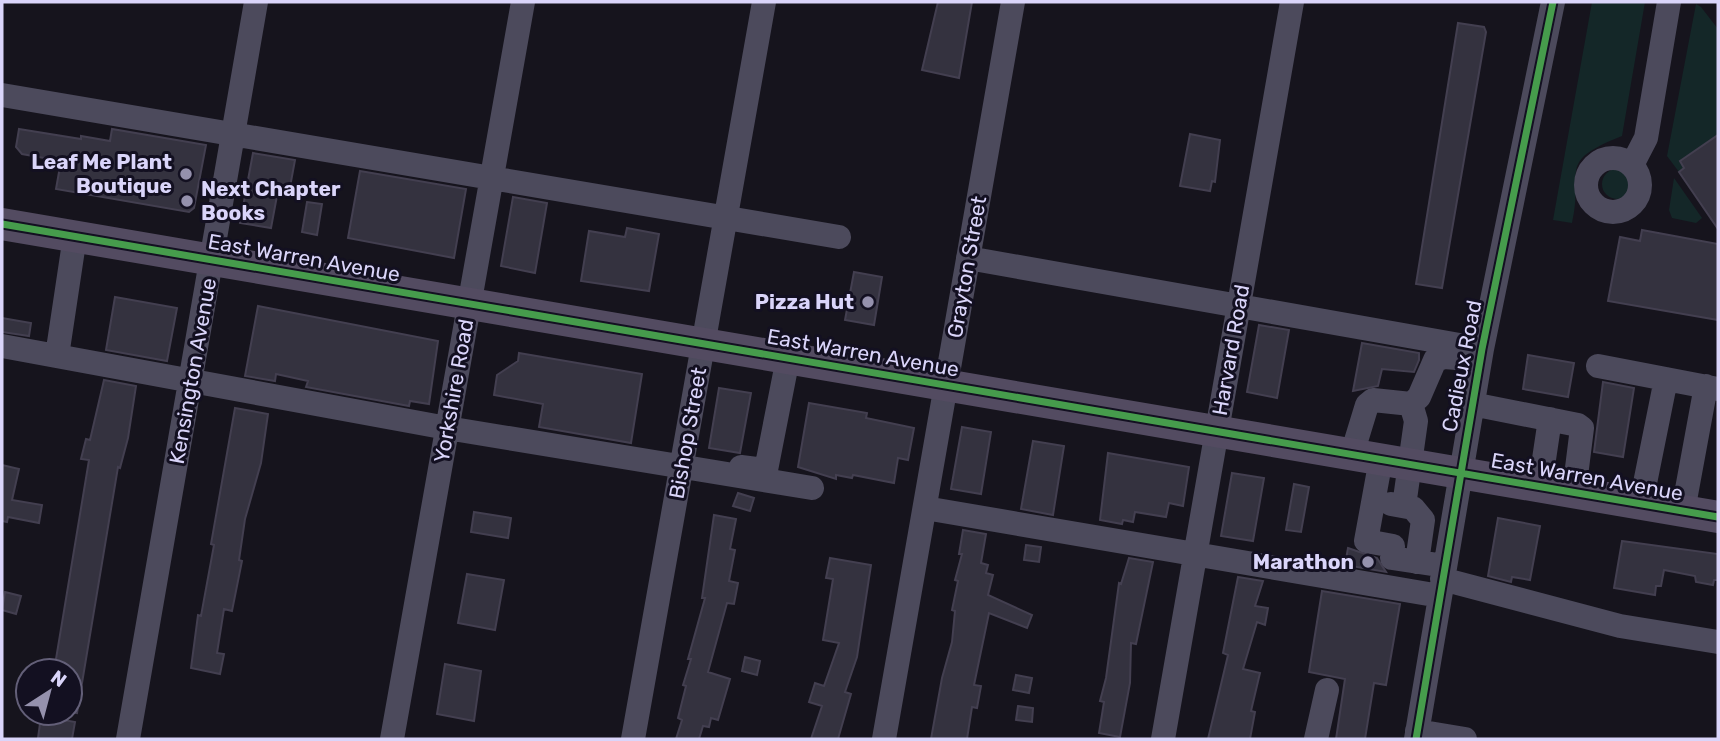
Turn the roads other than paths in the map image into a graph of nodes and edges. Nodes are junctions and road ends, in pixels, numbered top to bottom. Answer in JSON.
{"nodes":[{"id":1,"x":256,"y":2,"type":"edge"},
{"id":2,"x":523,"y":2,"type":"edge"},
{"id":3,"x":764,"y":2,"type":"edge"},
{"id":4,"x":1013,"y":2,"type":"edge"},
{"id":5,"x":1292,"y":2,"type":"edge"},
{"id":6,"x":1553,"y":2,"type":"edge"},
{"id":7,"x":1669,"y":2,"type":"edge"},
{"id":8,"x":2,"y":95,"type":"edge"},
{"id":9,"x":234,"y":132,"type":"junction"},
{"id":10,"x":1632,"y":165,"type":"dead end"},
{"id":11,"x":492,"y":176,"type":"junction"},
{"id":12,"x":726,"y":218,"type":"junction"},
{"id":13,"x":2,"y":224,"type":"edge"},
{"id":14,"x":75,"y":236,"type":"junction"},
{"id":15,"x":839,"y":237,"type":"dead end"},
{"id":16,"x":968,"y":258,"type":"junction"},
{"id":17,"x":212,"y":260,"type":"junction"},
{"id":18,"x":469,"y":304,"type":"junction"},
{"id":19,"x":1238,"y":306,"type":"junction"},
{"id":20,"x":703,"y":344,"type":"junction"},
{"id":21,"x":2,"y":346,"type":"edge"},
{"id":22,"x":1481,"y":354,"type":"junction"},
{"id":23,"x":57,"y":356,"type":"junction"},
{"id":24,"x":788,"y":358,"type":"junction"},
{"id":25,"x":1598,"y":366,"type":"dead end"},
{"id":26,"x":1666,"y":379,"type":"junction"},
{"id":27,"x":191,"y":382,"type":"junction"},
{"id":28,"x":946,"y":385,"type":"junction"},
{"id":29,"x":1712,"y":388,"type":"edge"},
{"id":30,"x":1411,"y":404,"type":"junction"},
{"id":31,"x":1472,"y":404,"type":"junction"},
{"id":32,"x":1550,"y":419,"type":"junction"},
{"id":33,"x":447,"y":428,"type":"junction"},
{"id":34,"x":1217,"y":431,"type":"junction"},
{"id":35,"x":1381,"y":459,"type":"junction"},
{"id":36,"x":682,"y":463,"type":"junction"},
{"id":37,"x":1460,"y":472,"type":"junction"},
{"id":38,"x":1540,"y":486,"type":"junction"},
{"id":39,"x":813,"y":488,"type":"dead end"},
{"id":40,"x":1574,"y":492,"type":"junction"},
{"id":41,"x":1641,"y":503,"type":"junction"},
{"id":42,"x":925,"y":508,"type":"junction"},
{"id":43,"x":1372,"y":509,"type":"junction"},
{"id":44,"x":1684,"y":511,"type":"junction"},
{"id":45,"x":1718,"y":517,"type":"edge"},
{"id":46,"x":1451,"y":523,"type":"junction"},
{"id":47,"x":1408,"y":524,"type":"junction"},
{"id":48,"x":1195,"y":556,"type":"junction"},
{"id":49,"x":1417,"y":562,"type":"junction"},
{"id":50,"x":1442,"y":580,"type":"junction"},
{"id":51,"x":1718,"y":642,"type":"edge"},
{"id":52,"x":1327,"y":690,"type":"dead end"},
{"id":53,"x":1416,"y":735,"type":"edge"},
{"id":54,"x":128,"y":739,"type":"edge"},
{"id":55,"x":392,"y":739,"type":"edge"},
{"id":56,"x":633,"y":739,"type":"edge"},
{"id":57,"x":884,"y":739,"type":"edge"},
{"id":58,"x":1163,"y":739,"type":"edge"},
{"id":59,"x":1316,"y":739,"type":"edge"},
{"id":60,"x":1465,"y":739,"type":"edge"}],
"edges":[{"from":1,"to":9,"type":"street","name":"Kensington Avenue"},
{"from":2,"to":11,"type":"street","name":"Yorkshire Road"},
{"from":3,"to":12,"type":"street","name":"Bishop Street"},
{"from":4,"to":16,"type":"street","name":"Grayton Street"},
{"from":5,"to":19,"type":"street","name":"Harvard Road"},
{"from":6,"to":22,"type":"street","name":"Cadieux Road"},
{"from":7,"to":10,"type":"street"},
{"from":8,"to":9,"type":"street"},
{"from":9,"to":11,"type":"street"},
{"from":9,"to":17,"type":"street","name":"Kensington Avenue"},
{"from":11,"to":12,"type":"street"},
{"from":11,"to":18,"type":"street","name":"Yorkshire Road"},
{"from":12,"to":15,"type":"street"},
{"from":12,"to":20,"type":"street","name":"Bishop Street"},
{"from":13,"to":14,"type":"main road","name":"East Warren Avenue"},
{"from":14,"to":17,"type":"main road","name":"East Warren Avenue"},
{"from":14,"to":23,"type":"street"},
{"from":16,"to":19,"type":"street"},
{"from":16,"to":28,"type":"street","name":"Grayton Street"},
{"from":17,"to":18,"type":"main road","name":"East Warren Avenue"},
{"from":17,"to":27,"type":"street","name":"Kensington Avenue"},
{"from":18,"to":20,"type":"main road","name":"East Warren Avenue"},
{"from":18,"to":33,"type":"street","name":"Yorkshire Road"},
{"from":19,"to":22,"type":"street"},
{"from":19,"to":34,"type":"street","name":"Harvard Road"},
{"from":20,"to":24,"type":"main road","name":"East Warren Avenue"},
{"from":20,"to":36,"type":"street","name":"Bishop Street"},
{"from":21,"to":23,"type":"street"},
{"from":22,"to":30,"type":"street"},
{"from":22,"to":31,"type":"street","name":"Cadieux Road"},
{"from":23,"to":27,"type":"street"},
{"from":24,"to":28,"type":"main road","name":"East Warren Avenue"},
{"from":24,"to":36,"type":"street"},
{"from":25,"to":26,"type":"street"},
{"from":26,"to":29,"type":"street"},
{"from":26,"to":41,"type":"street"},
{"from":27,"to":33,"type":"street"},
{"from":27,"to":54,"type":"street","name":"Kensington Avenue"},
{"from":28,"to":34,"type":"main road","name":"East Warren Avenue"},
{"from":28,"to":42,"type":"street","name":"Grayton Street"},
{"from":29,"to":44,"type":"street"},
{"from":30,"to":35,"type":"street"},
{"from":30,"to":35,"type":"street"},
{"from":31,"to":32,"type":"street"},
{"from":31,"to":37,"type":"street","name":"Cadieux Road"},
{"from":32,"to":38,"type":"street"},
{"from":32,"to":40,"type":"street"},
{"from":33,"to":36,"type":"street"},
{"from":33,"to":55,"type":"street","name":"Yorkshire Road"},
{"from":34,"to":35,"type":"main road","name":"East Warren Avenue"},
{"from":34,"to":48,"type":"street","name":"Harvard Road"},
{"from":35,"to":37,"type":"main road","name":"East Warren Avenue"},
{"from":35,"to":43,"type":"street"},
{"from":35,"to":47,"type":"street"},
{"from":36,"to":39,"type":"street"},
{"from":36,"to":56,"type":"street","name":"Bishop Street"},
{"from":37,"to":38,"type":"main road","name":"East Warren Avenue"},
{"from":37,"to":46,"type":"street","name":"Cadieux Road"},
{"from":38,"to":40,"type":"main road","name":"East Warren Avenue"},
{"from":40,"to":41,"type":"main road","name":"East Warren Avenue"},
{"from":41,"to":44,"type":"main road","name":"East Warren Avenue"},
{"from":42,"to":48,"type":"street"},
{"from":42,"to":57,"type":"street","name":"Grayton Street"},
{"from":43,"to":47,"type":"street"},
{"from":43,"to":47,"type":"street"},
{"from":44,"to":45,"type":"main road","name":"East Warren Avenue"},
{"from":46,"to":47,"type":"street"},
{"from":46,"to":50,"type":"street","name":"Cadieux Road"},
{"from":47,"to":49,"type":"street"},
{"from":47,"to":49,"type":"street"},
{"from":48,"to":50,"type":"street"},
{"from":48,"to":58,"type":"street","name":"Harvard Road"},
{"from":49,"to":50,"type":"street"},
{"from":50,"to":51,"type":"street"},
{"from":50,"to":53,"type":"street","name":"Cadieux Road"},
{"from":52,"to":59,"type":"street"},
{"from":53,"to":60,"type":"street"}]}
